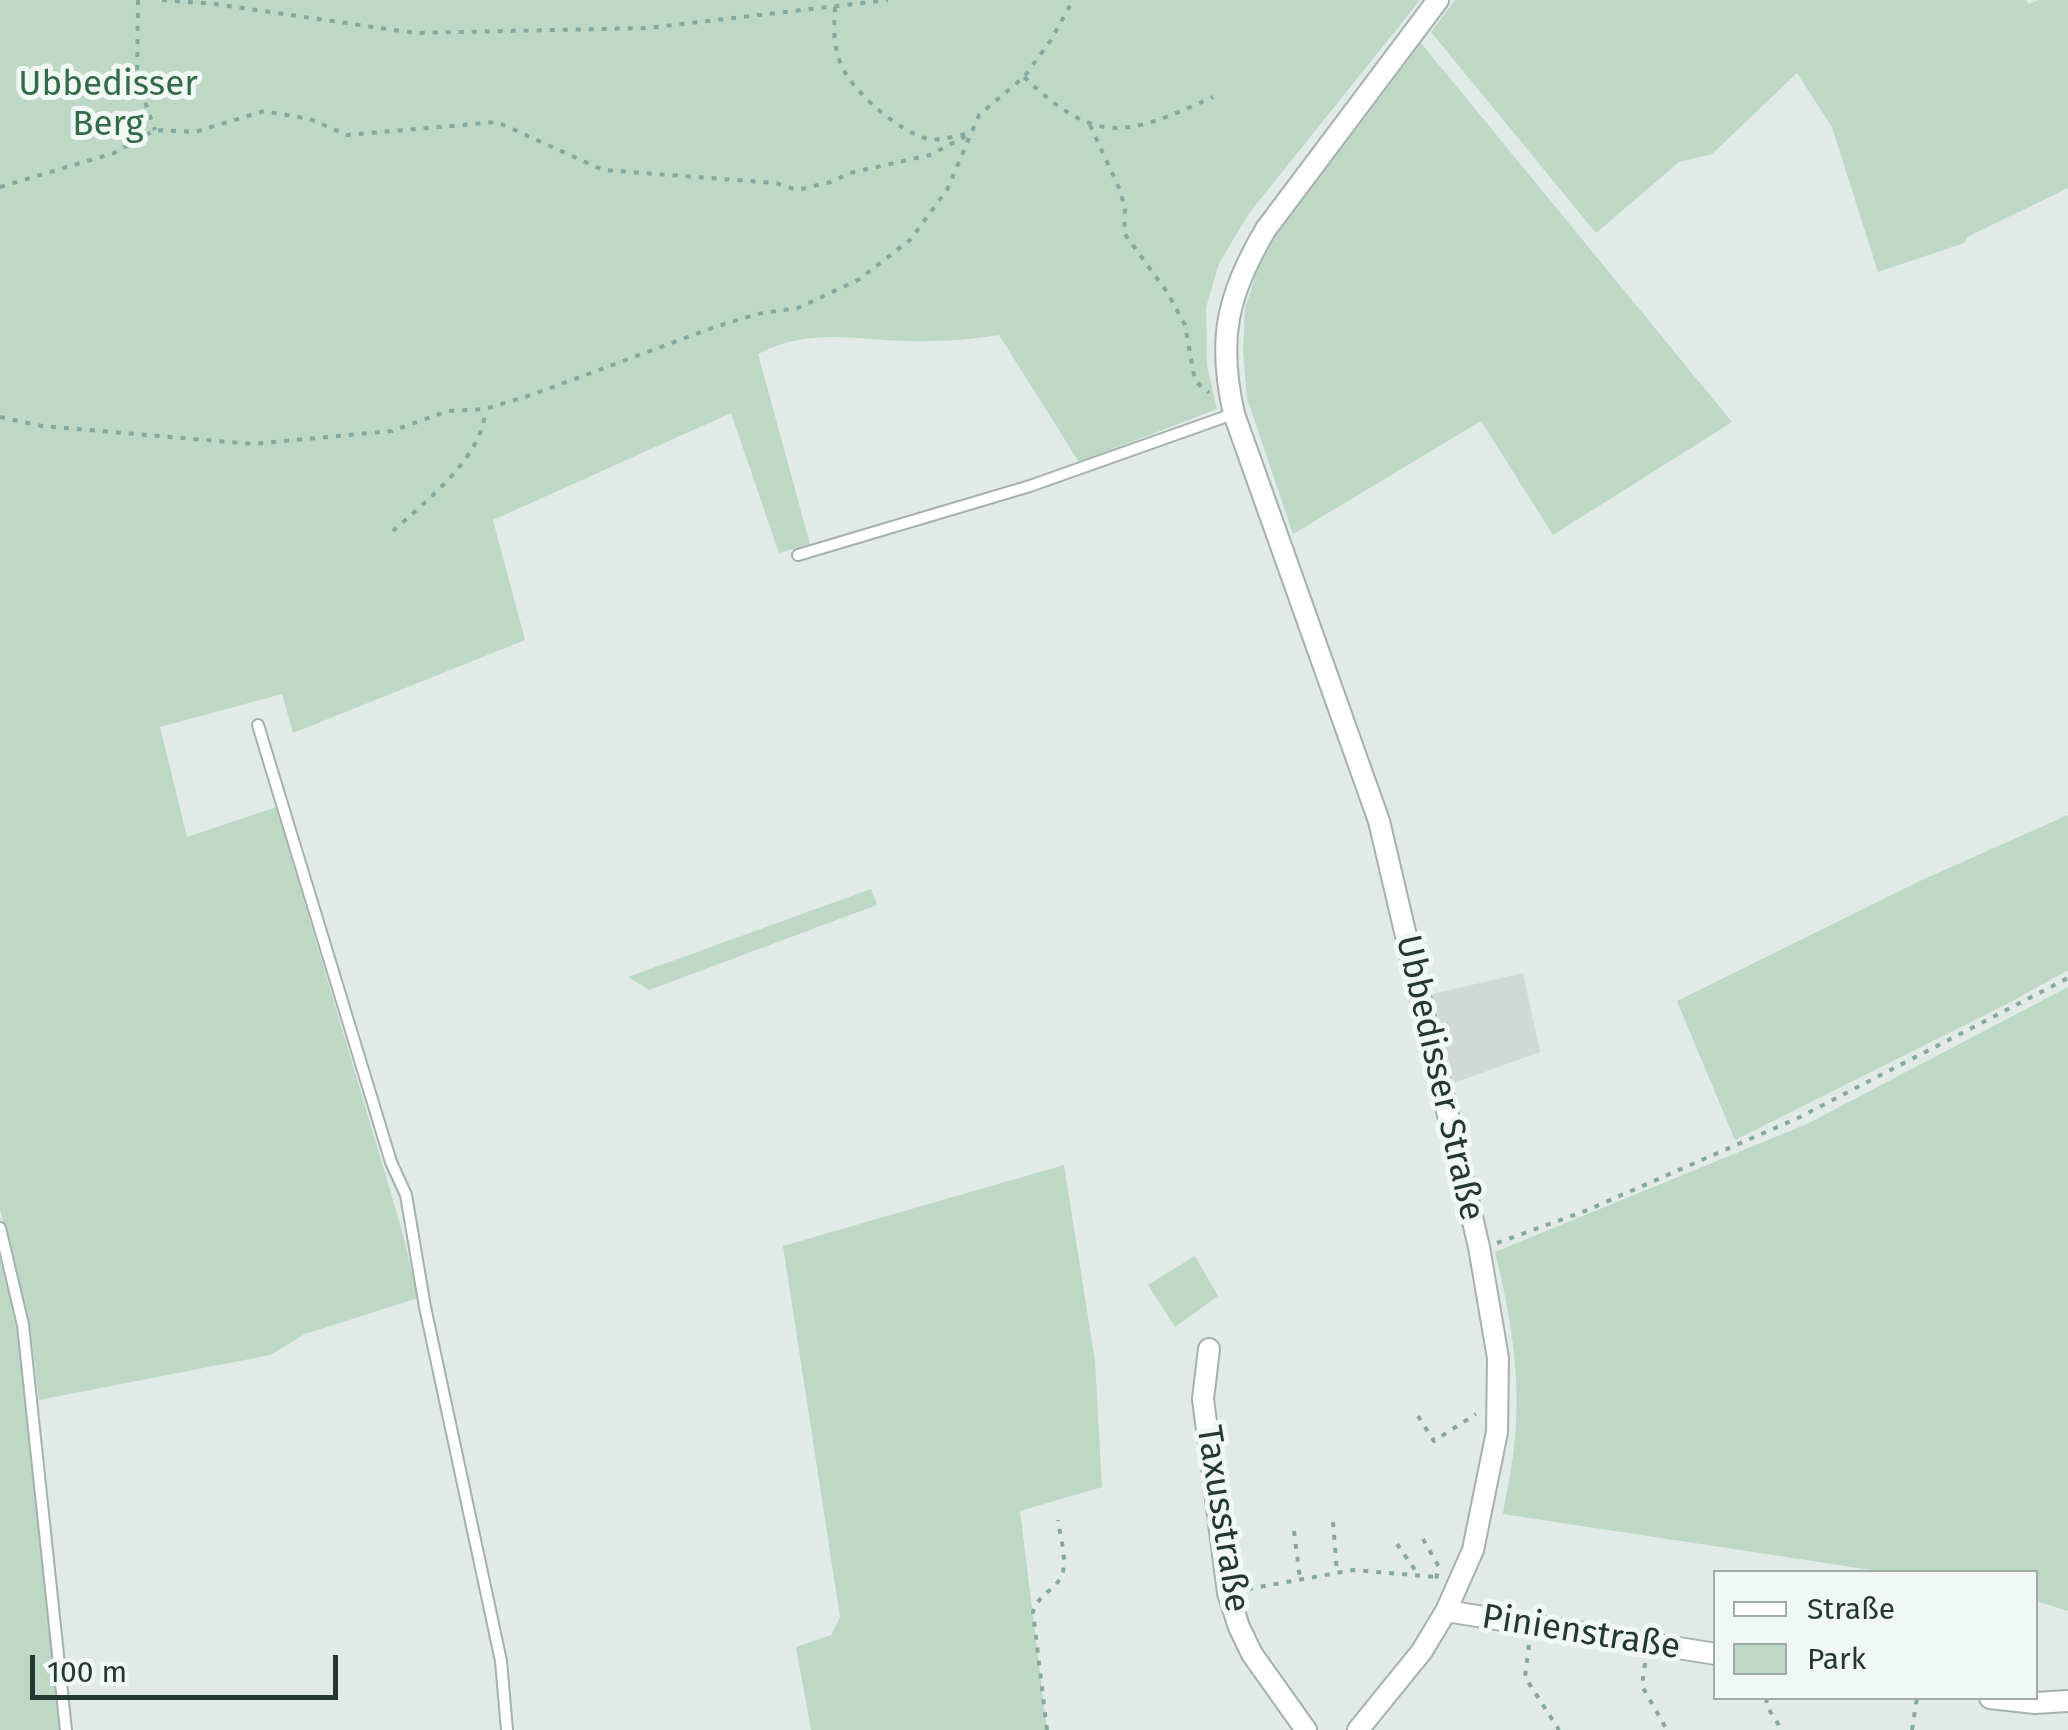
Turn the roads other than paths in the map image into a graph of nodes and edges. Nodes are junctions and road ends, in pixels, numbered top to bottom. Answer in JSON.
{"nodes":[{"id":1,"x":1438,"y":0,"type":"edge"},
{"id":2,"x":1234,"y":414,"type":"junction"},
{"id":3,"x":798,"y":555,"type":"dead end"},
{"id":4,"x":258,"y":725,"type":"dead end"},
{"id":5,"x":0,"y":1228,"type":"edge"},
{"id":6,"x":1209,"y":1349,"type":"dead end"},
{"id":7,"x":1446,"y":1611,"type":"junction"},
{"id":8,"x":1713,"y":1654,"type":"edge"},
{"id":9,"x":2008,"y":1700,"type":"edge"},
{"id":10,"x":2068,"y":1701,"type":"edge"},
{"id":11,"x":66,"y":1730,"type":"edge"},
{"id":12,"x":507,"y":1730,"type":"edge"},
{"id":13,"x":1306,"y":1730,"type":"edge"},
{"id":14,"x":1358,"y":1730,"type":"edge"}],
"edges":[{"from":1,"to":2,"type":"street","name":"Ubbedisser Straße"},
{"from":2,"to":3,"type":"lane"},
{"from":2,"to":7,"type":"street","name":"Ubbedisser Straße"},
{"from":4,"to":12,"type":"lane"},
{"from":5,"to":11,"type":"lane"},
{"from":6,"to":13,"type":"street","name":"Taxusstraße"},
{"from":7,"to":8,"type":"street","name":"Pinienstraße"},
{"from":7,"to":14,"type":"street","name":"Ubbedisser Straße"},
{"from":9,"to":10,"type":"street"}]}
